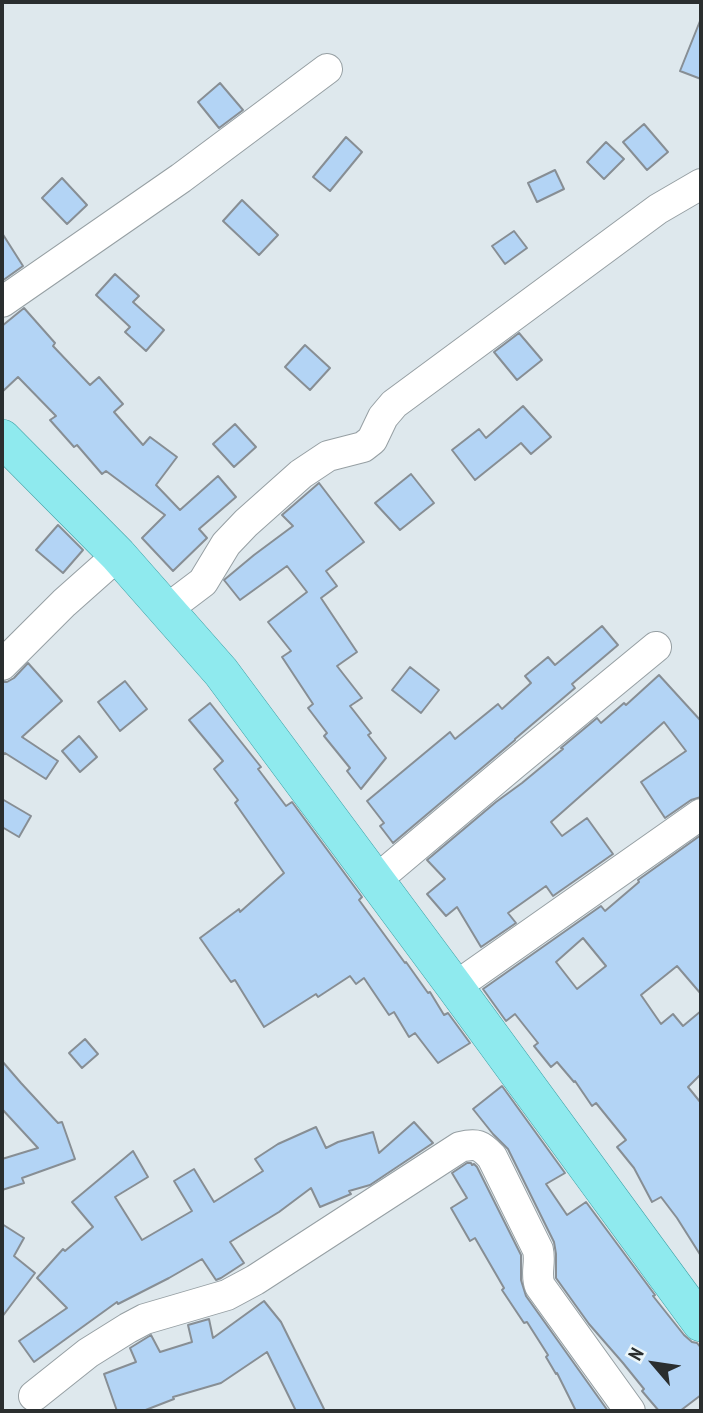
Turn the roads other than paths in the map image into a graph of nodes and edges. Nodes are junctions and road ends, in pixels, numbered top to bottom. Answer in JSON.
{"nodes":[{"id":1,"x":327,"y":69,"type":"dead end"},
{"id":2,"x":701,"y":184,"type":"edge"},
{"id":3,"x":2,"y":302,"type":"edge"},
{"id":4,"x":2,"y":438,"type":"edge"},
{"id":5,"x":118,"y":555,"type":"junction"},
{"id":6,"x":166,"y":610,"type":"junction"},
{"id":7,"x":656,"y":647,"type":"dead end"},
{"id":8,"x":2,"y":665,"type":"edge"},
{"id":9,"x":701,"y":814,"type":"edge"},
{"id":10,"x":375,"y":881,"type":"junction"},
{"id":11,"x":455,"y":987,"type":"junction"},
{"id":12,"x":701,"y":1323,"type":"edge"},
{"id":13,"x":34,"y":1396,"type":"dead end"},
{"id":14,"x":630,"y":1411,"type":"edge"}],
"edges":[{"from":1,"to":3,"type":"street"},
{"from":2,"to":6,"type":"street"},
{"from":4,"to":5,"type":"main road"},
{"from":5,"to":6,"type":"main road"},
{"from":5,"to":8,"type":"street"},
{"from":6,"to":10,"type":"main road"},
{"from":7,"to":10,"type":"street"},
{"from":9,"to":11,"type":"street"},
{"from":10,"to":11,"type":"main road"},
{"from":11,"to":12,"type":"main road"},
{"from":13,"to":14,"type":"street"}]}
